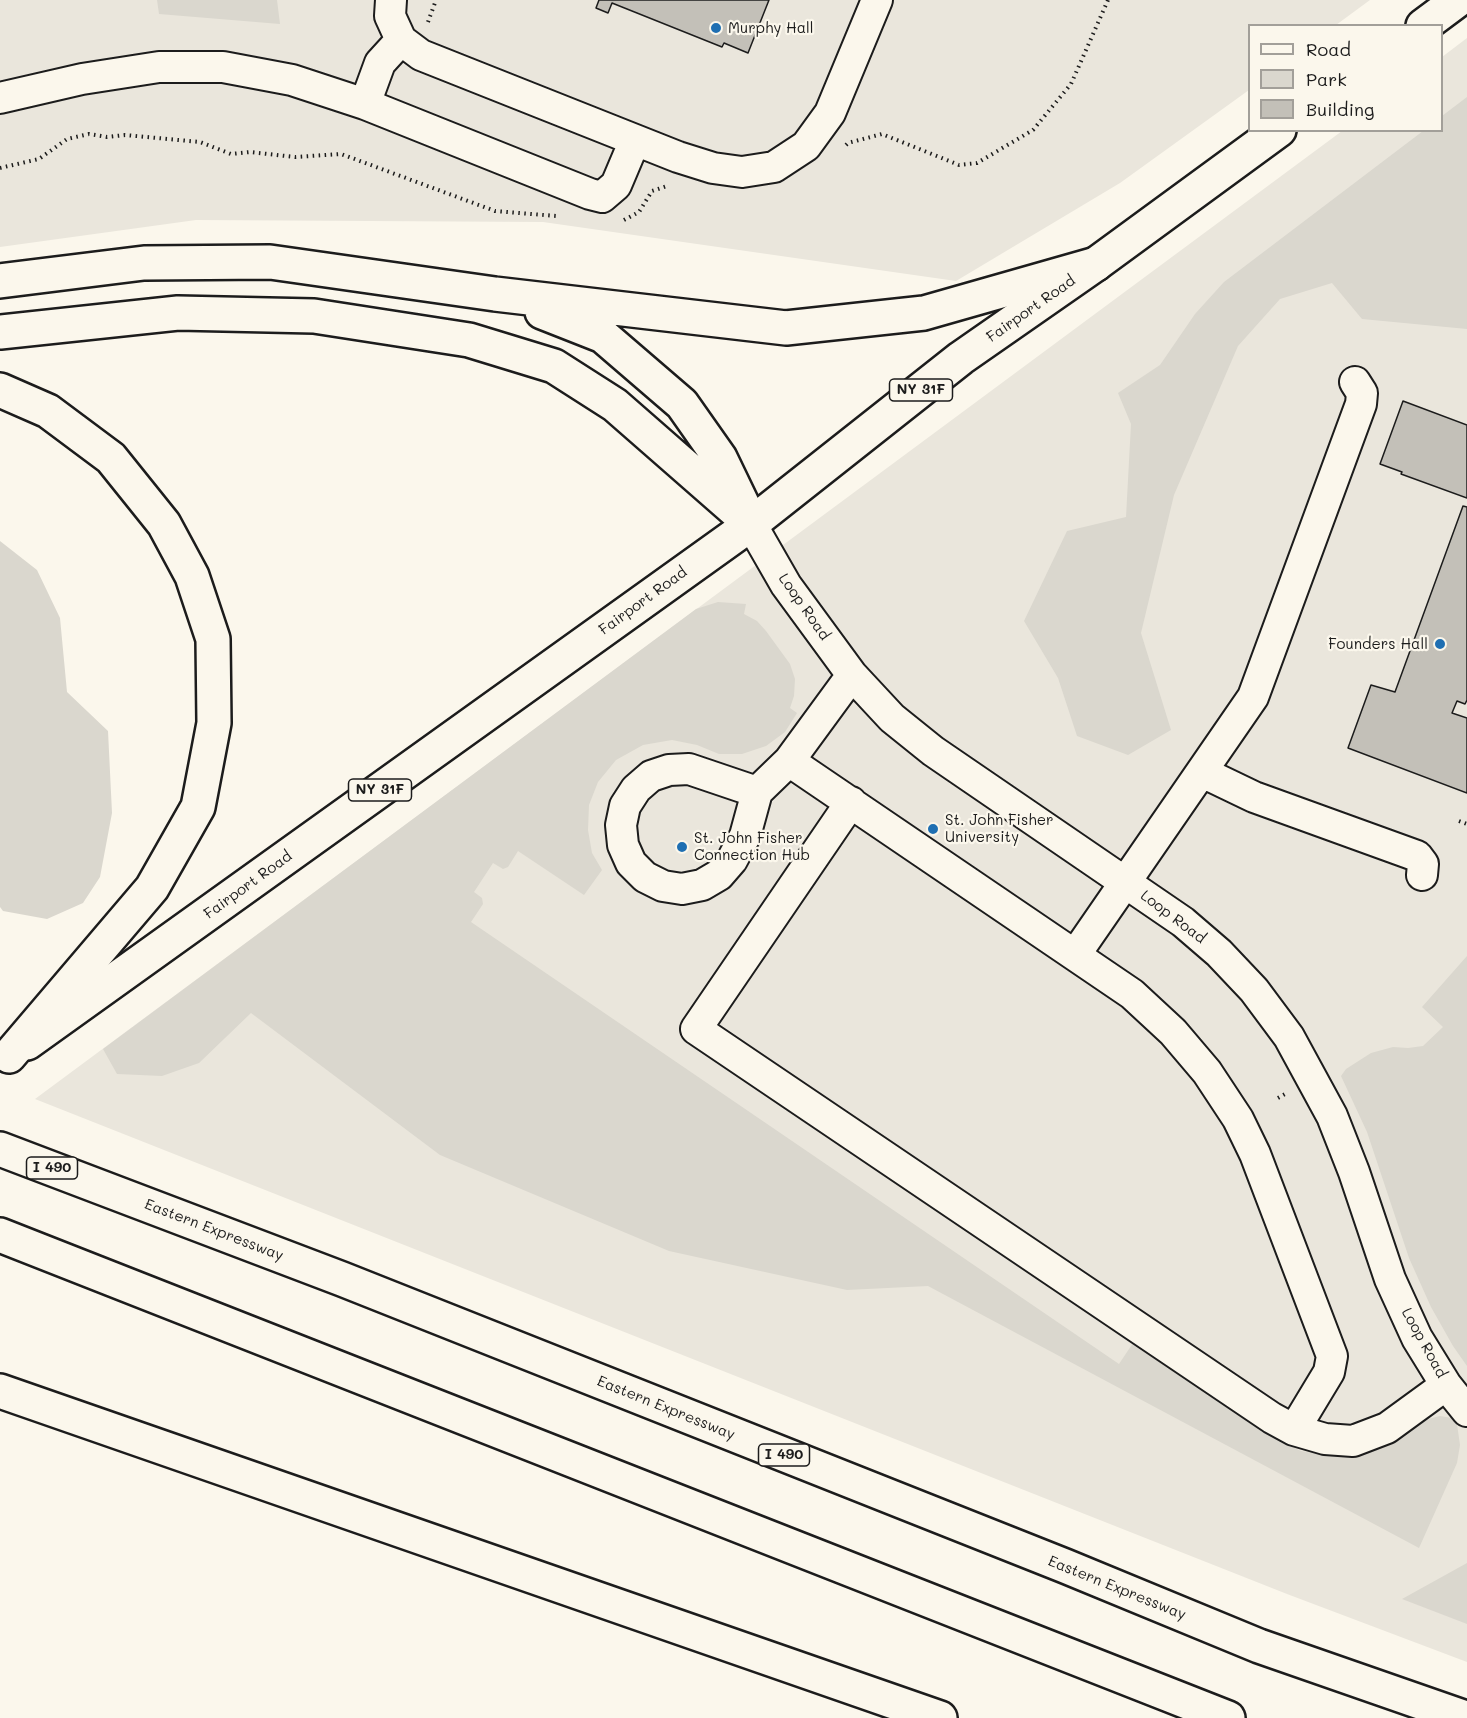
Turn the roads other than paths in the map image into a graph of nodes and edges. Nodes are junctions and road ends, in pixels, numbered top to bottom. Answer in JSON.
{"nodes":[{"id":1,"x":391,"y":0,"type":"edge"},
{"id":2,"x":878,"y":0,"type":"edge"},
{"id":3,"x":1458,"y":0,"type":"edge"},
{"id":4,"x":1426,"y":24,"type":"edge"},
{"id":5,"x":413,"y":33,"type":"junction"},
{"id":6,"x":0,"y":98,"type":"edge"},
{"id":7,"x":365,"y":104,"type":"junction"},
{"id":8,"x":1276,"y":132,"type":"edge"},
{"id":9,"x":636,"y":140,"type":"junction"},
{"id":10,"x":1096,"y":264,"type":"junction"},
{"id":11,"x":0,"y":281,"type":"edge"},
{"id":12,"x":495,"y":294,"type":"junction"},
{"id":13,"x":0,"y":332,"type":"edge"},
{"id":14,"x":1355,"y":382,"type":"dead end"},
{"id":15,"x":0,"y":390,"type":"edge"},
{"id":16,"x":751,"y":524,"type":"junction"},
{"id":17,"x":852,"y":675,"type":"junction"},
{"id":18,"x":789,"y":761,"type":"junction"},
{"id":19,"x":1202,"y":772,"type":"junction"},
{"id":20,"x":757,"y":792,"type":"junction"},
{"id":21,"x":851,"y":802,"type":"junction"},
{"id":22,"x":1422,"y":875,"type":"dead end"},
{"id":23,"x":1126,"y":882,"type":"junction"},
{"id":24,"x":1075,"y":955,"type":"junction"},
{"id":25,"x":5,"y":1059,"type":"edge"},
{"id":26,"x":0,"y":1149,"type":"edge"},
{"id":27,"x":0,"y":1235,"type":"edge"},
{"id":28,"x":1446,"y":1385,"type":"junction"},
{"id":29,"x":0,"y":1391,"type":"edge"},
{"id":30,"x":1467,"y":1411,"type":"edge"},
{"id":31,"x":1294,"y":1430,"type":"junction"},
{"id":32,"x":940,"y":1718,"type":"edge"},
{"id":33,"x":1228,"y":1718,"type":"edge"},
{"id":34,"x":1466,"y":1718,"type":"edge"}],
"edges":[{"from":1,"to":5,"type":"street"},
{"from":2,"to":9,"type":"street"},
{"from":3,"to":4,"type":"main road"},
{"from":5,"to":7,"type":"street"},
{"from":5,"to":9,"type":"street"},
{"from":6,"to":7,"type":"street"},
{"from":7,"to":9,"type":"street"},
{"from":8,"to":10,"type":"main road","name":"Fairport Road","number":"NY 31F"},
{"from":10,"to":12,"type":"main road"},
{"from":10,"to":16,"type":"main road","name":"Fairport Road","number":"NY 31F"},
{"from":11,"to":12,"type":"main road"},
{"from":12,"to":16,"type":"main road"},
{"from":13,"to":16,"type":"main road"},
{"from":14,"to":19,"type":"street"},
{"from":15,"to":25,"type":"main road"},
{"from":16,"to":17,"type":"street","name":"Loop Road"},
{"from":16,"to":25,"type":"main road","name":"Fairport Road","number":"NY 31F"},
{"from":17,"to":18,"type":"street"},
{"from":17,"to":23,"type":"street","name":"Loop Road"},
{"from":18,"to":20,"type":"street"},
{"from":18,"to":21,"type":"street"},
{"from":19,"to":22,"type":"street"},
{"from":19,"to":23,"type":"street"},
{"from":20,"to":20,"type":"street"},
{"from":21,"to":24,"type":"street"},
{"from":21,"to":31,"type":"street"},
{"from":23,"to":24,"type":"street"},
{"from":23,"to":28,"type":"street","name":"Loop Road"},
{"from":24,"to":31,"type":"street"},
{"from":26,"to":34,"type":"main road","name":"Eastern Expressway","number":"I 490"},
{"from":27,"to":33,"type":"main road"},
{"from":28,"to":30,"type":"street","name":"Loop Road"},
{"from":28,"to":31,"type":"street"},
{"from":29,"to":32,"type":"main road"}]}
